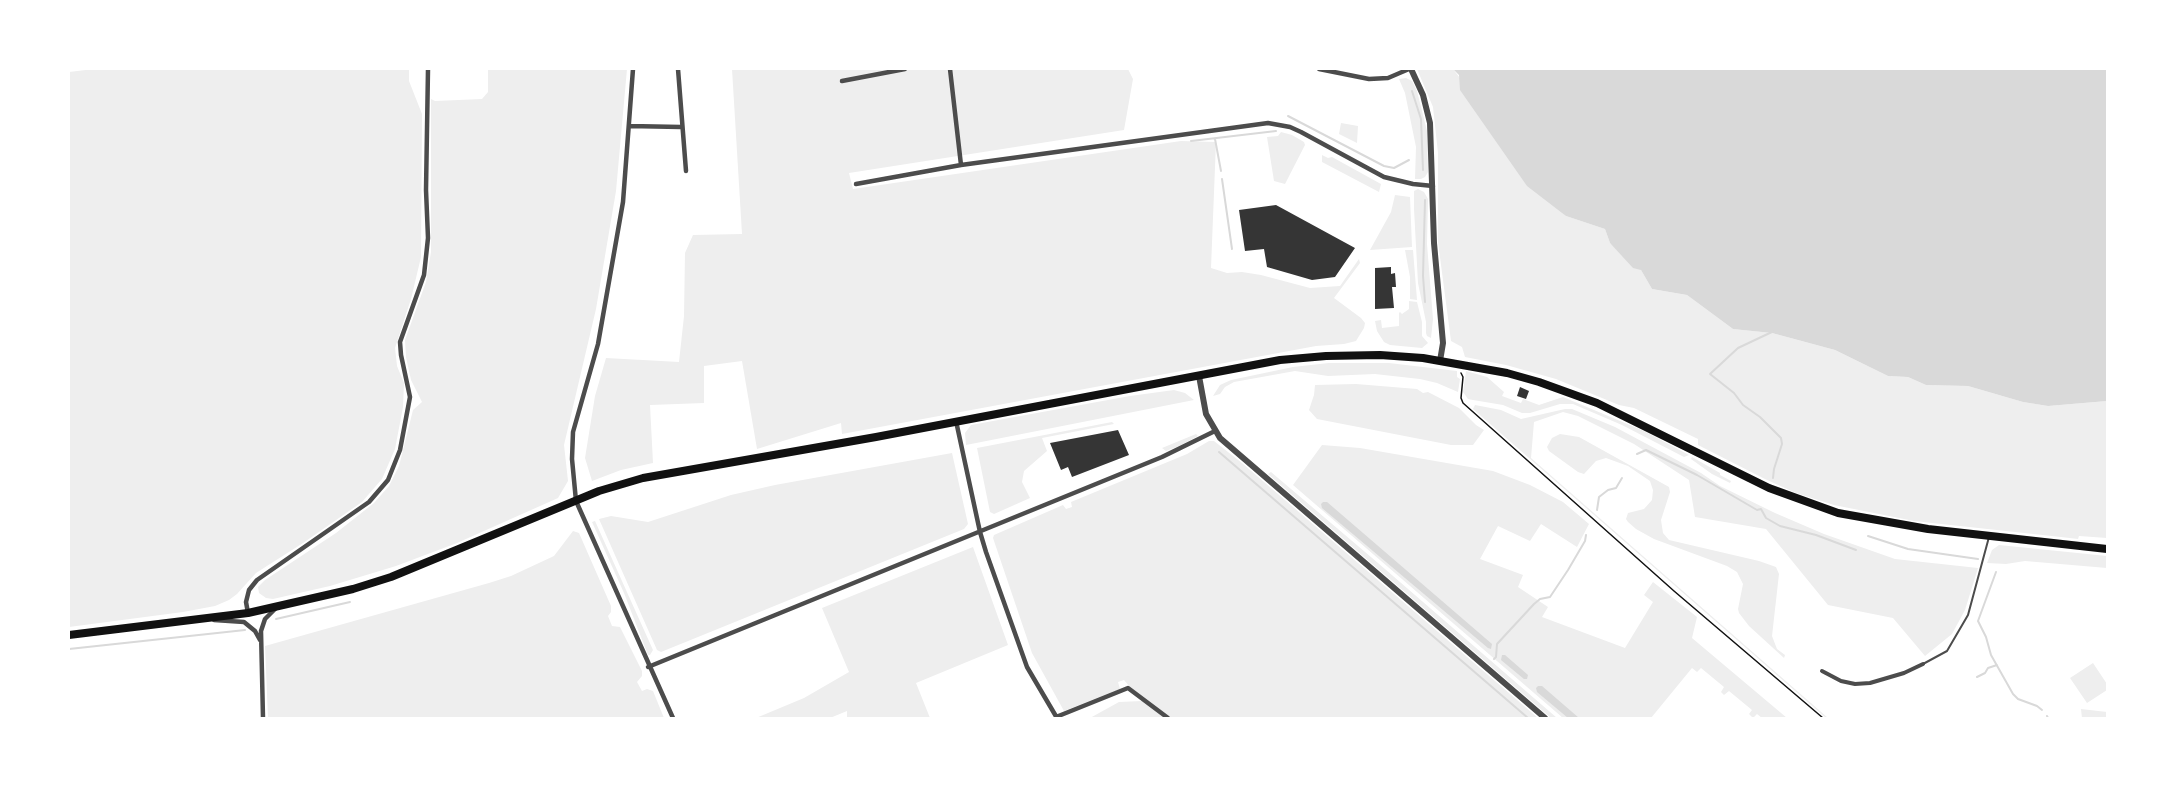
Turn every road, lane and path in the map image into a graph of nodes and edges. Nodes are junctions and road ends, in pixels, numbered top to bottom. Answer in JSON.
{"nodes":[{"id":1,"x":428,"y":69,"type":"edge"},
{"id":2,"x":633,"y":69,"type":"edge"},
{"id":3,"x":678,"y":69,"type":"edge"},
{"id":4,"x":905,"y":69,"type":"edge"},
{"id":5,"x":950,"y":69,"type":"edge"},
{"id":6,"x":1319,"y":69,"type":"edge"},
{"id":7,"x":1410,"y":69,"type":"edge"},
{"id":8,"x":842,"y":81,"type":"dead end"},
{"id":9,"x":629,"y":126,"type":"junction"},
{"id":10,"x":681,"y":127,"type":"junction"},
{"id":11,"x":961,"y":165,"type":"junction"},
{"id":12,"x":686,"y":171,"type":"dead end"},
{"id":13,"x":855,"y":184,"type":"dead end"},
{"id":14,"x":1433,"y":186,"type":"junction"},
{"id":15,"x":1440,"y":361,"type":"junction"},
{"id":16,"x":1460,"y":371,"type":"dead end"},
{"id":17,"x":1199,"y":376,"type":"junction"},
{"id":18,"x":956,"y":422,"type":"junction"},
{"id":19,"x":1215,"y":432,"type":"junction"},
{"id":20,"x":576,"y":501,"type":"junction"},
{"id":21,"x":980,"y":532,"type":"junction"},
{"id":22,"x":1989,"y":537,"type":"junction"},
{"id":23,"x":2107,"y":549,"type":"edge"},
{"id":24,"x":278,"y":606,"type":"junction"},
{"id":25,"x":248,"y":613,"type":"junction"},
{"id":26,"x":208,"y":619,"type":"junction"},
{"id":27,"x":69,"y":635,"type":"edge"},
{"id":28,"x":260,"y":640,"type":"junction"},
{"id":29,"x":1923,"y":664,"type":"joint"},
{"id":30,"x":648,"y":667,"type":"junction"},
{"id":31,"x":1822,"y":671,"type":"dead end"},
{"id":32,"x":263,"y":718,"type":"edge"},
{"id":33,"x":673,"y":718,"type":"edge"},
{"id":34,"x":1057,"y":718,"type":"edge"},
{"id":35,"x":1167,"y":718,"type":"edge"},
{"id":36,"x":1545,"y":718,"type":"edge"},
{"id":37,"x":1823,"y":718,"type":"edge"}],
"edges":[{"from":1,"to":25,"type":"street"},
{"from":2,"to":9,"type":"street"},
{"from":3,"to":10,"type":"street"},
{"from":4,"to":8,"type":"street"},
{"from":5,"to":11,"type":"street"},
{"from":6,"to":7,"type":"street"},
{"from":7,"to":14,"type":"street"},
{"from":9,"to":10,"type":"street"},
{"from":9,"to":20,"type":"street"},
{"from":10,"to":12,"type":"street"},
{"from":11,"to":13,"type":"street"},
{"from":11,"to":14,"type":"street"},
{"from":14,"to":15,"type":"street"},
{"from":15,"to":17,"type":"main road"},
{"from":15,"to":22,"type":"main road"},
{"from":16,"to":37,"type":"path"},
{"from":17,"to":18,"type":"main road"},
{"from":17,"to":19,"type":"street"},
{"from":18,"to":20,"type":"main road"},
{"from":18,"to":21,"type":"street"},
{"from":19,"to":21,"type":"street"},
{"from":19,"to":36,"type":"street"},
{"from":20,"to":24,"type":"main road"},
{"from":20,"to":30,"type":"street"},
{"from":21,"to":30,"type":"street"},
{"from":21,"to":34,"type":"street"},
{"from":22,"to":23,"type":"main road"},
{"from":22,"to":29,"type":"lane"},
{"from":24,"to":25,"type":"main road"},
{"from":24,"to":28,"type":"street"},
{"from":25,"to":26,"type":"main road"},
{"from":26,"to":27,"type":"main road"},
{"from":26,"to":28,"type":"street"},
{"from":28,"to":32,"type":"street"},
{"from":29,"to":31,"type":"street"},
{"from":30,"to":33,"type":"street"},
{"from":34,"to":35,"type":"street"}]}
